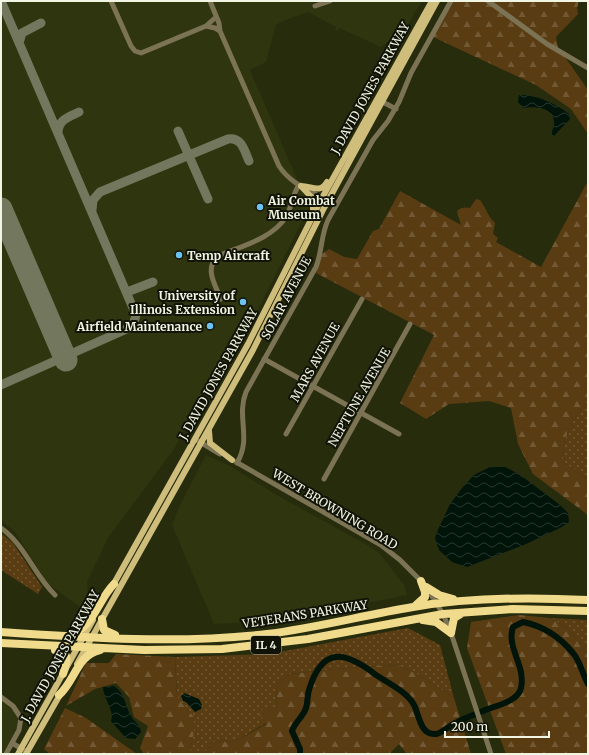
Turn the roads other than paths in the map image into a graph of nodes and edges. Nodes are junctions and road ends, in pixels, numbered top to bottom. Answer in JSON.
{"nodes":[{"id":1,"x":111,"y":1,"type":"edge"},
{"id":2,"x":210,"y":1,"type":"edge"},
{"id":3,"x":330,"y":1,"type":"edge"},
{"id":4,"x":432,"y":1,"type":"edge"},
{"id":5,"x":437,"y":1,"type":"edge"},
{"id":6,"x":451,"y":1,"type":"edge"},
{"id":7,"x":488,"y":1,"type":"edge"},
{"id":8,"x":316,"y":4,"type":"edge"},
{"id":9,"x":216,"y":16,"type":"junction"},
{"id":10,"x":206,"y":26,"type":"junction"},
{"id":11,"x":220,"y":31,"type":"junction"},
{"id":12,"x":588,"y":68,"type":"edge"},
{"id":13,"x":377,"y":98,"type":"junction"},
{"id":14,"x":383,"y":102,"type":"junction"},
{"id":15,"x":396,"y":109,"type":"junction"},
{"id":16,"x":349,"y":147,"type":"junction"},
{"id":17,"x":300,"y":186,"type":"junction"},
{"id":18,"x":322,"y":198,"type":"junction"},
{"id":19,"x":328,"y":201,"type":"junction"},
{"id":20,"x":312,"y":216,"type":"junction"},
{"id":21,"x":362,"y":298,"type":"dead end"},
{"id":22,"x":221,"y":299,"type":"dead end"},
{"id":23,"x":410,"y":324,"type":"dead end"},
{"id":24,"x":264,"y":359,"type":"junction"},
{"id":25,"x":313,"y":386,"type":"junction"},
{"id":26,"x":362,"y":413,"type":"junction"},
{"id":27,"x":210,"y":428,"type":"junction"},
{"id":28,"x":286,"y":434,"type":"dead end"},
{"id":29,"x":399,"y":434,"type":"dead end"},
{"id":30,"x":195,"y":439,"type":"junction"},
{"id":31,"x":201,"y":443,"type":"junction"},
{"id":32,"x":235,"y":462,"type":"junction"},
{"id":33,"x":324,"y":479,"type":"dead end"},
{"id":34,"x":1,"y":528,"type":"edge"},
{"id":35,"x":114,"y":584,"type":"junction"},
{"id":36,"x":423,"y":584,"type":"junction"},
{"id":37,"x":55,"y":595,"type":"dead end"},
{"id":38,"x":540,"y":598,"type":"junction"},
{"id":39,"x":491,"y":599,"type":"junction"},
{"id":40,"x":588,"y":600,"type":"edge"},
{"id":41,"x":437,"y":604,"type":"junction"},
{"id":42,"x":413,"y":607,"type":"junction"},
{"id":43,"x":588,"y":611,"type":"edge"},
{"id":44,"x":463,"y":612,"type":"junction"},
{"id":45,"x":443,"y":614,"type":"junction"},
{"id":46,"x":102,"y":619,"type":"junction"},
{"id":47,"x":390,"y":623,"type":"junction"},
{"id":48,"x":356,"y":630,"type":"junction"},
{"id":49,"x":1,"y":632,"type":"edge"},
{"id":50,"x":451,"y":633,"type":"junction"},
{"id":51,"x":27,"y":634,"type":"junction"},
{"id":52,"x":1,"y":636,"type":"edge"},
{"id":53,"x":62,"y":636,"type":"junction"},
{"id":54,"x":88,"y":637,"type":"junction"},
{"id":55,"x":163,"y":639,"type":"junction"},
{"id":56,"x":4,"y":644,"type":"edge"},
{"id":57,"x":82,"y":648,"type":"junction"},
{"id":58,"x":106,"y":649,"type":"junction"},
{"id":59,"x":63,"y":674,"type":"junction"},
{"id":60,"x":59,"y":695,"type":"junction"},
{"id":61,"x":1,"y":698,"type":"edge"},
{"id":62,"x":12,"y":743,"type":"junction"},
{"id":63,"x":19,"y":751,"type":"edge"},
{"id":64,"x":27,"y":753,"type":"edge"},
{"id":65,"x":6,"y":754,"type":"edge"},
{"id":66,"x":491,"y":754,"type":"edge"}],
"edges":[{"from":1,"to":10,"type":"street"},
{"from":2,"to":9,"type":"street"},
{"from":3,"to":8,"type":"street"},
{"from":4,"to":13,"type":"main road","name":"J. DAVID JONES PARKWAY"},
{"from":5,"to":14,"type":"main road","name":"J. DAVID JONES PARKWAY"},
{"from":6,"to":15,"type":"street","name":"SOLAR AVENUE"},
{"from":7,"to":12,"type":"street"},
{"from":9,"to":10,"type":"street"},
{"from":9,"to":11,"type":"street"},
{"from":10,"to":11,"type":"street"},
{"from":11,"to":17,"type":"street"},
{"from":13,"to":14,"type":"street"},
{"from":13,"to":16,"type":"main road","name":"J. DAVID JONES PARKWAY"},
{"from":14,"to":15,"type":"street"},
{"from":14,"to":19,"type":"main road","name":"J. DAVID JONES PARKWAY"},
{"from":15,"to":24,"type":"street","name":"SOLAR AVENUE"},
{"from":16,"to":17,"type":"main road"},
{"from":16,"to":18,"type":"main road","name":"J. DAVID JONES PARKWAY"},
{"from":17,"to":18,"type":"street"},
{"from":17,"to":20,"type":"main road"},
{"from":17,"to":22,"type":"street"},
{"from":18,"to":19,"type":"street"},
{"from":18,"to":20,"type":"main road","name":"J. DAVID JONES PARKWAY"},
{"from":19,"to":27,"type":"main road","name":"J. DAVID JONES PARKWAY"},
{"from":20,"to":30,"type":"main road","name":"J. DAVID JONES PARKWAY"},
{"from":21,"to":25,"type":"street","name":"MARS AVENUE"},
{"from":23,"to":26,"type":"street","name":"NEPTUNE AVENUE"},
{"from":24,"to":25,"type":"street"},
{"from":24,"to":32,"type":"street","name":"SOLAR AVENUE"},
{"from":25,"to":26,"type":"street"},
{"from":25,"to":28,"type":"street","name":"MARS AVENUE"},
{"from":26,"to":29,"type":"street"},
{"from":26,"to":33,"type":"street","name":"NEPTUNE AVENUE"},
{"from":27,"to":31,"type":"main road","name":"J. DAVID JONES PARKWAY"},
{"from":27,"to":32,"type":"main road"},
{"from":30,"to":31,"type":"street","name":"WEST BROWNING ROAD"},
{"from":30,"to":35,"type":"main road","name":"J. DAVID JONES PARKWAY"},
{"from":31,"to":32,"type":"street","name":"WEST BROWNING ROAD"},
{"from":31,"to":46,"type":"main road","name":"J. DAVID JONES PARKWAY"},
{"from":32,"to":36,"type":"street","name":"WEST BROWNING ROAD"},
{"from":34,"to":37,"type":"street"},
{"from":35,"to":53,"type":"highway"},
{"from":35,"to":54,"type":"main road","name":"J. DAVID JONES PARKWAY"},
{"from":36,"to":39,"type":"highway"},
{"from":36,"to":41,"type":"street","name":"WEST BROWNING ROAD"},
{"from":36,"to":42,"type":"highway"},
{"from":38,"to":39,"type":"highway","name":"VETERANS PARKWAY","number":"IL 4"},
{"from":38,"to":40,"type":"highway","name":"VETERANS PARKWAY","number":"IL 4"},
{"from":38,"to":45,"type":"highway"},
{"from":39,"to":41,"type":"highway","name":"VETERANS PARKWAY","number":"IL 4"},
{"from":41,"to":42,"type":"highway","name":"VETERANS PARKWAY","number":"IL 4"},
{"from":41,"to":45,"type":"street","name":"WEST BROWNING ROAD"},
{"from":41,"to":48,"type":"highway"},
{"from":42,"to":55,"type":"highway","name":"VETERANS PARKWAY","number":"IL 4"},
{"from":43,"to":44,"type":"highway","name":"VETERANS PARKWAY","number":"IL 4"},
{"from":44,"to":45,"type":"highway","name":"VETERANS PARKWAY","number":"IL 4"},
{"from":44,"to":50,"type":"highway"},
{"from":45,"to":47,"type":"highway","name":"VETERANS PARKWAY","number":"IL 4"},
{"from":45,"to":50,"type":"street","name":"WEST BROWNING ROAD"},
{"from":46,"to":54,"type":"main road","name":"J. DAVID JONES PARKWAY"},
{"from":46,"to":55,"type":"highway"},
{"from":47,"to":48,"type":"highway","name":"VETERANS PARKWAY","number":"IL 4"},
{"from":47,"to":50,"type":"highway"},
{"from":48,"to":58,"type":"highway","name":"VETERANS PARKWAY","number":"IL 4"},
{"from":49,"to":51,"type":"highway","name":"VETERANS PARKWAY","number":"IL 4"},
{"from":50,"to":66,"type":"street","name":"WEST BROWNING ROAD"},
{"from":51,"to":52,"type":"highway"},
{"from":51,"to":53,"type":"highway","name":"VETERANS PARKWAY","number":"IL 4"},
{"from":53,"to":54,"type":"highway","name":"VETERANS PARKWAY","number":"IL 4"},
{"from":54,"to":55,"type":"highway","name":"VETERANS PARKWAY","number":"IL 4"},
{"from":54,"to":57,"type":"main road","name":"J. DAVID JONES PARKWAY"},
{"from":56,"to":57,"type":"highway","name":"VETERANS PARKWAY","number":"IL 4"},
{"from":56,"to":59,"type":"highway"},
{"from":57,"to":58,"type":"highway","name":"VETERANS PARKWAY","number":"IL 4"},
{"from":57,"to":59,"type":"main road","name":"J. DAVID JONES PARKWAY"},
{"from":57,"to":60,"type":"main road","name":"J. DAVID JONES PARKWAY"},
{"from":58,"to":60,"type":"highway"},
{"from":59,"to":63,"type":"main road","name":"J. DAVID JONES PARKWAY"},
{"from":60,"to":64,"type":"main road","name":"J. DAVID JONES PARKWAY"},
{"from":61,"to":62,"type":"street"},
{"from":62,"to":63,"type":"street"},
{"from":62,"to":65,"type":"street"},
{"from":63,"to":64,"type":"street"}]}
